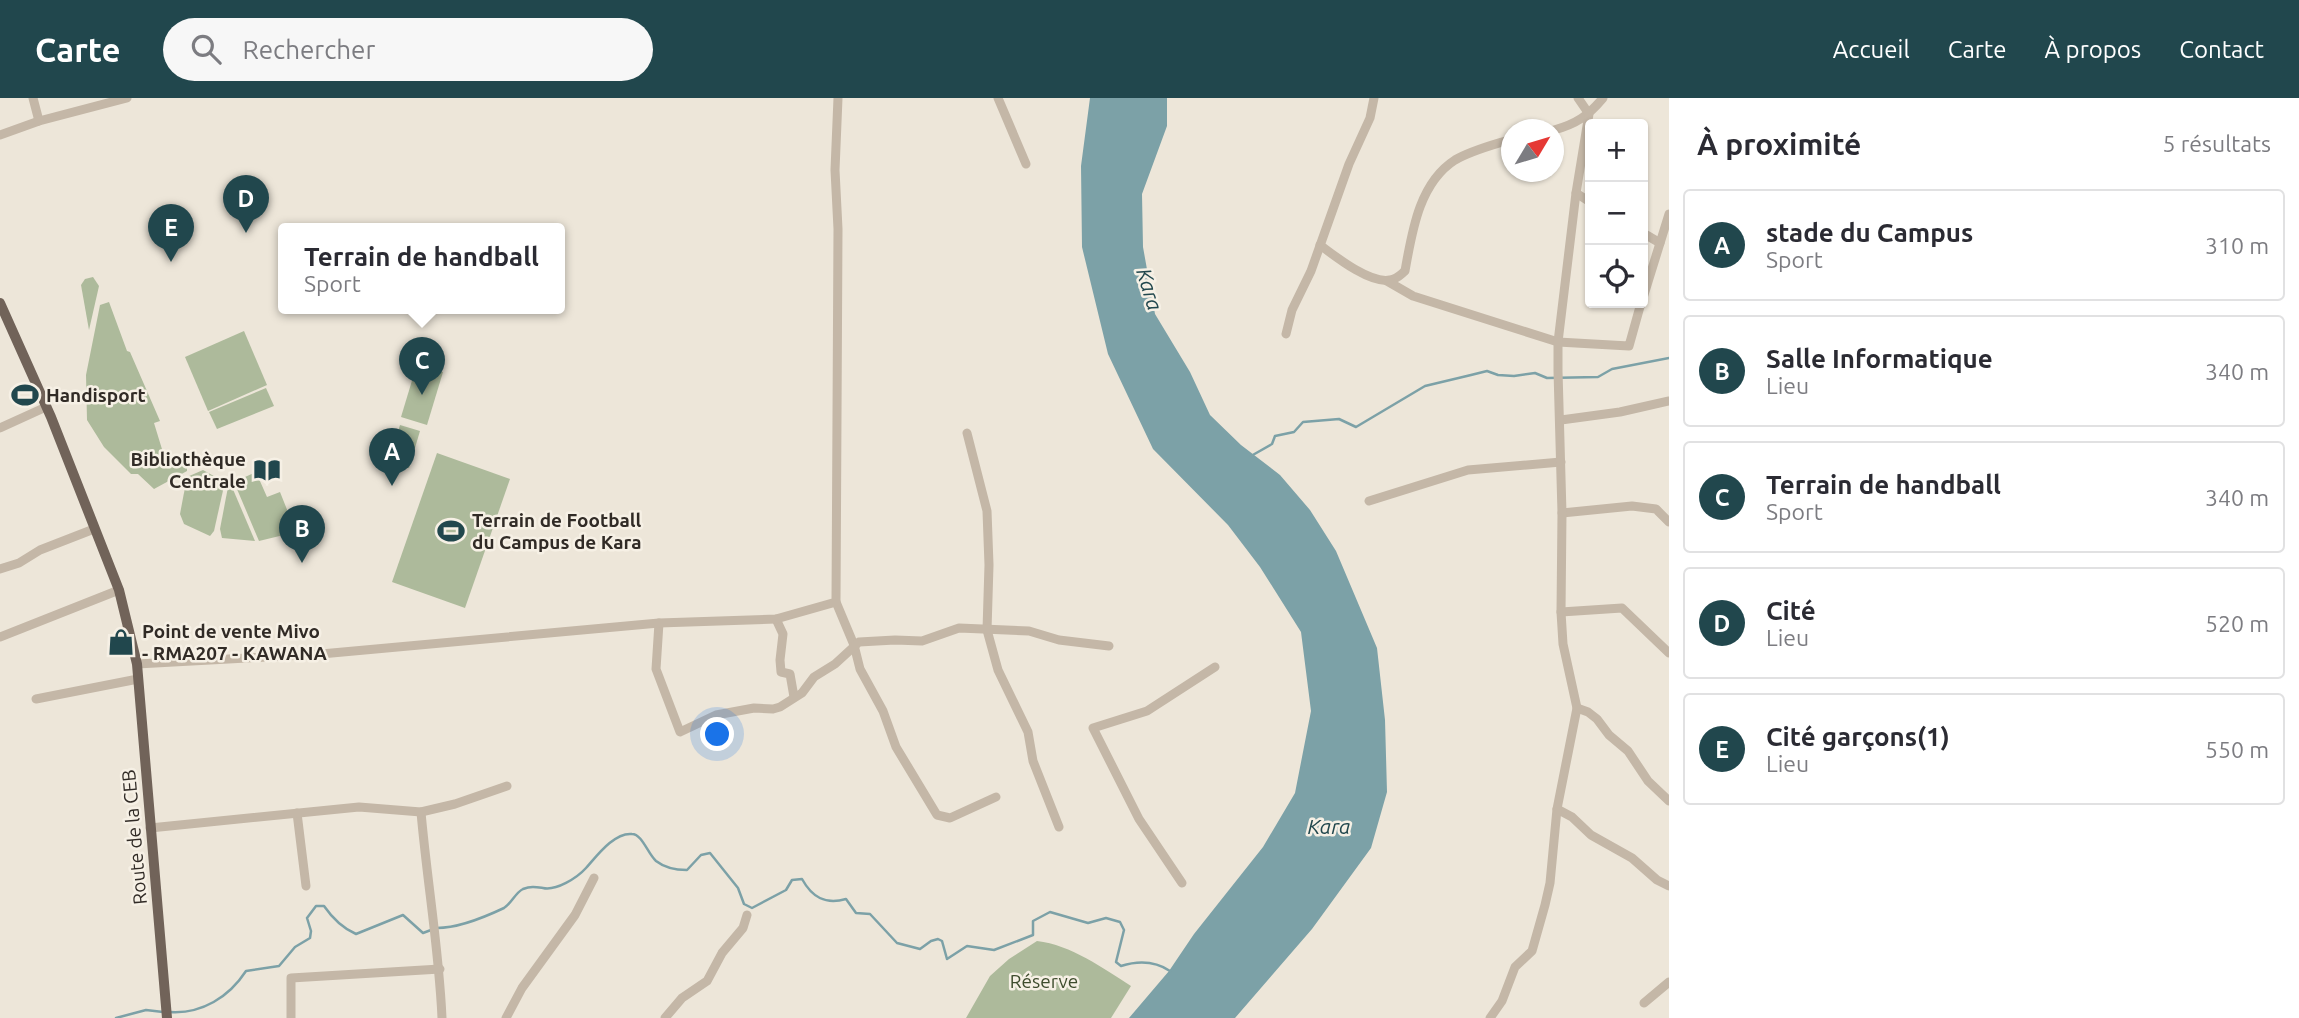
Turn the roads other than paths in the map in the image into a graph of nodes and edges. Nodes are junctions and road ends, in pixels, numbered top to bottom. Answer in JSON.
{"nodes":[{"id":1,"x":33,"y":98,"type":"edge"},
{"id":2,"x":127,"y":98,"type":"edge"},
{"id":3,"x":838,"y":98,"type":"edge"},
{"id":4,"x":998,"y":98,"type":"edge"},
{"id":5,"x":1374,"y":98,"type":"edge"},
{"id":6,"x":1578,"y":98,"type":"edge"},
{"id":7,"x":1603,"y":98,"type":"edge"},
{"id":8,"x":1590,"y":114,"type":"junction"},
{"id":9,"x":39,"y":121,"type":"junction"},
{"id":10,"x":1564,"y":127,"type":"edge"},
{"id":11,"x":0,"y":135,"type":"edge"},
{"id":12,"x":1501,"y":143,"type":"edge"},
{"id":13,"x":1026,"y":164,"type":"dead end"},
{"id":14,"x":1576,"y":193,"type":"junction"},
{"id":15,"x":1585,"y":199,"type":"edge"},
{"id":16,"x":1669,"y":214,"type":"edge"},
{"id":17,"x":1648,"y":236,"type":"edge"},
{"id":18,"x":1660,"y":243,"type":"junction"},
{"id":19,"x":1321,"y":245,"type":"junction"},
{"id":20,"x":1387,"y":281,"type":"junction"},
{"id":21,"x":1648,"y":281,"type":"edge"},
{"id":22,"x":0,"y":303,"type":"edge"},
{"id":23,"x":1640,"y":308,"type":"edge"},
{"id":24,"x":1286,"y":334,"type":"dead end"},
{"id":25,"x":1559,"y":342,"type":"junction"},
{"id":26,"x":1669,"y":401,"type":"edge"},
{"id":27,"x":46,"y":407,"type":"junction"},
{"id":28,"x":1561,"y":420,"type":"junction"},
{"id":29,"x":0,"y":428,"type":"edge"},
{"id":30,"x":967,"y":433,"type":"dead end"},
{"id":31,"x":1561,"y":462,"type":"junction"},
{"id":32,"x":1369,"y":502,"type":"dead end"},
{"id":33,"x":1562,"y":513,"type":"junction"},
{"id":34,"x":1669,"y":522,"type":"edge"},
{"id":35,"x":94,"y":529,"type":"junction"},
{"id":36,"x":0,"y":569,"type":"edge"},
{"id":37,"x":119,"y":590,"type":"junction"},
{"id":38,"x":836,"y":601,"type":"junction"},
{"id":39,"x":1561,"y":612,"type":"junction"},
{"id":40,"x":776,"y":619,"type":"junction"},
{"id":41,"x":659,"y":623,"type":"junction"},
{"id":42,"x":987,"y":630,"type":"junction"},
{"id":43,"x":0,"y":637,"type":"edge"},
{"id":44,"x":854,"y":645,"type":"junction"},
{"id":45,"x":1108,"y":646,"type":"dead end"},
{"id":46,"x":1669,"y":653,"type":"edge"},
{"id":47,"x":136,"y":664,"type":"junction"},
{"id":48,"x":1214,"y":667,"type":"dead end"},
{"id":49,"x":138,"y":679,"type":"junction"},
{"id":50,"x":794,"y":697,"type":"junction"},
{"id":51,"x":36,"y":699,"type":"dead end"},
{"id":52,"x":1577,"y":708,"type":"junction"},
{"id":53,"x":507,"y":786,"type":"dead end"},
{"id":54,"x":996,"y":797,"type":"dead end"},
{"id":55,"x":1669,"y":801,"type":"edge"},
{"id":56,"x":1557,"y":809,"type":"junction"},
{"id":57,"x":421,"y":812,"type":"junction"},
{"id":58,"x":297,"y":813,"type":"junction"},
{"id":59,"x":1059,"y":827,"type":"dead end"},
{"id":60,"x":150,"y":828,"type":"junction"},
{"id":61,"x":594,"y":878,"type":"dead end"},
{"id":62,"x":1182,"y":883,"type":"dead end"},
{"id":63,"x":306,"y":886,"type":"dead end"},
{"id":64,"x":1669,"y":886,"type":"edge"},
{"id":65,"x":747,"y":915,"type":"dead end"},
{"id":66,"x":440,"y":969,"type":"junction"},
{"id":67,"x":1669,"y":982,"type":"edge"},
{"id":68,"x":1644,"y":1003,"type":"dead end"},
{"id":69,"x":167,"y":1012,"type":"edge"},
{"id":70,"x":291,"y":1018,"type":"edge"},
{"id":71,"x":442,"y":1018,"type":"edge"},
{"id":72,"x":506,"y":1018,"type":"edge"},
{"id":73,"x":665,"y":1018,"type":"edge"},
{"id":74,"x":1490,"y":1018,"type":"edge"}],
"edges":[{"from":1,"to":9,"type":"street"},
{"from":2,"to":9,"type":"street"},
{"from":3,"to":38,"type":"street"},
{"from":4,"to":13,"type":"street"},
{"from":5,"to":19,"type":"street"},
{"from":6,"to":8,"type":"street"},
{"from":7,"to":8,"type":"street"},
{"from":8,"to":10,"type":"street"},
{"from":8,"to":14,"type":"street"},
{"from":9,"to":11,"type":"street"},
{"from":12,"to":20,"type":"street"},
{"from":14,"to":15,"type":"street"},
{"from":14,"to":25,"type":"street"},
{"from":16,"to":18,"type":"street"},
{"from":17,"to":18,"type":"street"},
{"from":18,"to":21,"type":"street"},
{"from":19,"to":20,"type":"street"},
{"from":19,"to":24,"type":"street"},
{"from":20,"to":25,"type":"street"},
{"from":22,"to":27,"type":"main road","name":"Route de la CEB"},
{"from":23,"to":25,"type":"street"},
{"from":25,"to":28,"type":"street"},
{"from":26,"to":28,"type":"street"},
{"from":27,"to":29,"type":"street"},
{"from":27,"to":35,"type":"main road","name":"Route de la CEB"},
{"from":28,"to":31,"type":"street"},
{"from":30,"to":42,"type":"street"},
{"from":31,"to":32,"type":"street"},
{"from":31,"to":33,"type":"street"},
{"from":33,"to":34,"type":"street"},
{"from":33,"to":39,"type":"street"},
{"from":35,"to":36,"type":"street"},
{"from":35,"to":37,"type":"main road","name":"Route de la CEB"},
{"from":37,"to":43,"type":"street"},
{"from":37,"to":47,"type":"main road","name":"Route de la CEB"},
{"from":38,"to":40,"type":"street"},
{"from":38,"to":44,"type":"street"},
{"from":39,"to":46,"type":"street"},
{"from":39,"to":52,"type":"street"},
{"from":40,"to":41,"type":"street"},
{"from":40,"to":50,"type":"street"},
{"from":41,"to":47,"type":"street"},
{"from":41,"to":50,"type":"street"},
{"from":42,"to":44,"type":"street"},
{"from":42,"to":45,"type":"street"},
{"from":42,"to":59,"type":"street"},
{"from":44,"to":50,"type":"street"},
{"from":44,"to":54,"type":"street"},
{"from":47,"to":49,"type":"main road","name":"Route de la CEB"},
{"from":48,"to":62,"type":"street"},
{"from":49,"to":51,"type":"street"},
{"from":49,"to":60,"type":"main road","name":"Route de la CEB"},
{"from":52,"to":55,"type":"street"},
{"from":52,"to":56,"type":"street"},
{"from":53,"to":57,"type":"street"},
{"from":56,"to":64,"type":"street"},
{"from":56,"to":74,"type":"street"},
{"from":57,"to":58,"type":"street"},
{"from":57,"to":66,"type":"street"},
{"from":58,"to":60,"type":"street"},
{"from":58,"to":63,"type":"street"},
{"from":60,"to":69,"type":"main road","name":"Route de la CEB"},
{"from":61,"to":72,"type":"street"},
{"from":65,"to":73,"type":"street"},
{"from":66,"to":70,"type":"street"},
{"from":66,"to":71,"type":"street"},
{"from":67,"to":68,"type":"street"}]}
